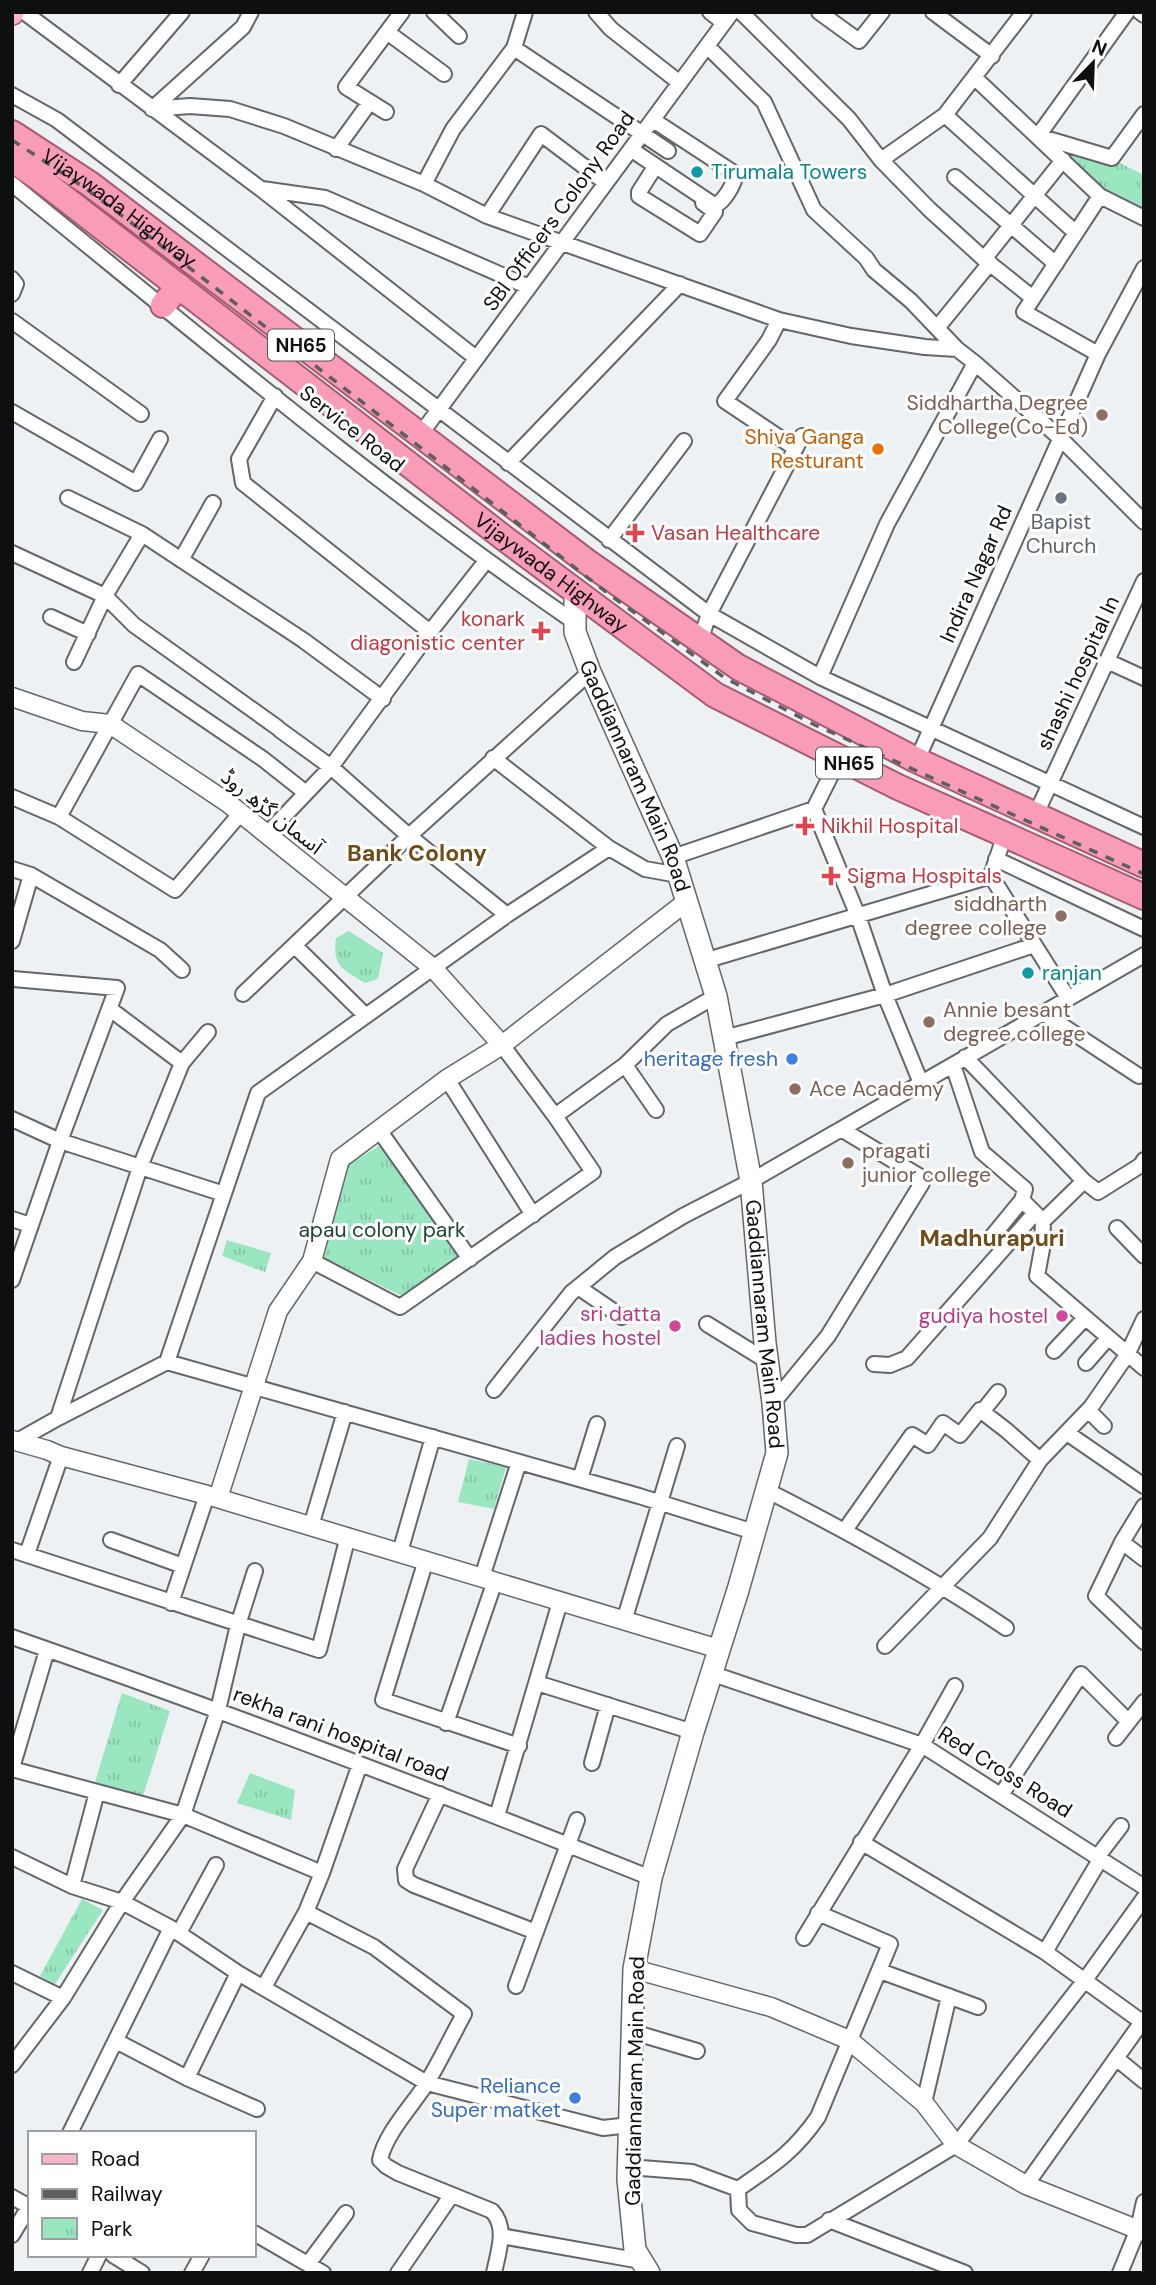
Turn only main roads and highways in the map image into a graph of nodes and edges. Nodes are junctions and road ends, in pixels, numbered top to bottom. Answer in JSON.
{"nodes":[{"id":1,"x":12,"y":134,"type":"edge"},
{"id":2,"x":12,"y":160,"type":"edge"},
{"id":3,"x":179,"y":286,"type":"junction"},
{"id":4,"x":163,"y":305,"type":"road end"},
{"id":5,"x":332,"y":368,"type":"junction"},
{"id":6,"x":309,"y":386,"type":"junction"},
{"id":7,"x":575,"y":592,"type":"junction"},
{"id":8,"x":755,"y":677,"type":"junction"},
{"id":9,"x":740,"y":706,"type":"junction"},
{"id":10,"x":1005,"y":800,"type":"junction"},
{"id":11,"x":997,"y":842,"type":"junction"},
{"id":12,"x":1144,"y":865,"type":"edge"},
{"id":13,"x":1144,"y":897,"type":"edge"},
{"id":14,"x":645,"y":2267,"type":"edge"}],
"edges":[{"from":1,"to":5,"type":"highway","name":"Vijaywada Highway","number":"NH65"},
{"from":2,"to":3,"type":"highway","name":"Vijaywada Highway","number":"NH65"},
{"from":3,"to":4,"type":"highway"},
{"from":3,"to":6,"type":"highway","name":"Vijaywada Highway","number":"NH65"},
{"from":5,"to":6,"type":"highway"},
{"from":5,"to":8,"type":"highway","name":"Vijaywada Highway","number":"NH65"},
{"from":6,"to":7,"type":"highway","name":"Vijaywada Highway","number":"NH65"},
{"from":7,"to":9,"type":"highway","name":"Vijaywada Highway","number":"NH65"},
{"from":7,"to":14,"type":"main road","name":"Gaddiannaram Main Road"},
{"from":8,"to":9,"type":"highway"},
{"from":8,"to":10,"type":"highway","name":"Vijaywada Highway","number":"NH65"},
{"from":9,"to":11,"type":"highway","name":"Vijaywada Highway","number":"NH65"},
{"from":10,"to":11,"type":"highway"},
{"from":10,"to":12,"type":"highway","name":"Vijaywada Highway","number":"NH65"},
{"from":11,"to":13,"type":"highway","name":"Vijaywada Highway","number":"NH65"}]}
